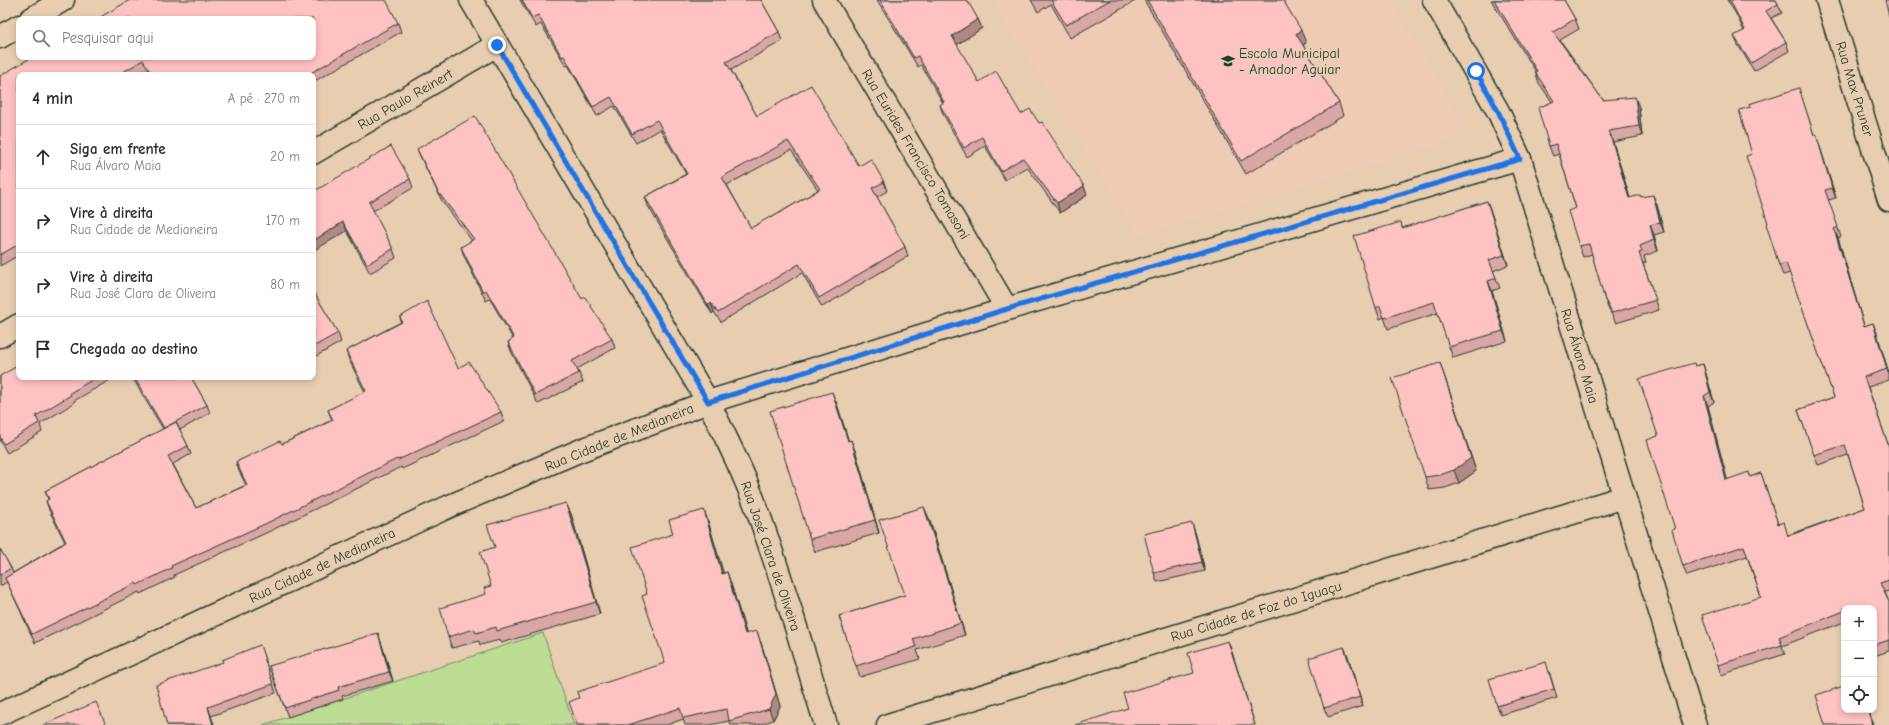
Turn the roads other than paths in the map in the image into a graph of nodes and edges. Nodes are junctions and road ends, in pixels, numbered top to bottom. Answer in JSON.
{"nodes":[{"id":1,"x":64,"y":0,"type":"edge"},
{"id":2,"x":471,"y":0,"type":"edge"},
{"id":3,"x":824,"y":0,"type":"edge"},
{"id":4,"x":1434,"y":0,"type":"edge"},
{"id":5,"x":1828,"y":0,"type":"edge"},
{"id":6,"x":36,"y":16,"type":"edge"},
{"id":7,"x":16,"y":28,"type":"edge"},
{"id":8,"x":0,"y":37,"type":"edge"},
{"id":9,"x":497,"y":45,"type":"junction"},
{"id":10,"x":316,"y":151,"type":"edge"},
{"id":11,"x":1520,"y":159,"type":"junction"},
{"id":12,"x":1889,"y":200,"type":"edge"},
{"id":13,"x":1007,"y":309,"type":"junction"},
{"id":14,"x":16,"y":327,"type":"edge"},
{"id":15,"x":0,"y":336,"type":"edge"},
{"id":16,"x":708,"y":402,"type":"junction"},
{"id":17,"x":1624,"y":497,"type":"junction"},
{"id":18,"x":0,"y":714,"type":"edge"},
{"id":19,"x":826,"y":725,"type":"edge"},
{"id":20,"x":888,"y":725,"type":"edge"},
{"id":21,"x":1695,"y":725,"type":"edge"}],
"edges":[{"from":1,"to":6,"type":"street"},
{"from":2,"to":9,"type":"street","name":"Rua José Clara de Oliveira"},
{"from":3,"to":13,"type":"street","name":"Rua Eurides Francisco Tomasoni"},
{"from":4,"to":11,"type":"street","name":"Rua Álvaro Maia"},
{"from":5,"to":12,"type":"street","name":"Rua Max Pruner"},
{"from":7,"to":8,"type":"street"},
{"from":9,"to":10,"type":"street","name":"Rua Paulo Reinert"},
{"from":9,"to":16,"type":"street","name":"Rua José Clara de Oliveira"},
{"from":11,"to":13,"type":"street","name":"Rua Cidade de Medianeira"},
{"from":11,"to":17,"type":"street","name":"Rua Álvaro Maia"},
{"from":13,"to":16,"type":"street","name":"Rua Cidade de Medianeira"},
{"from":14,"to":15,"type":"street"},
{"from":16,"to":18,"type":"street","name":"Rua Cidade de Medianeira"},
{"from":16,"to":19,"type":"street","name":"Rua José Clara de Oliveira"},
{"from":17,"to":20,"type":"street","name":"Rua Cidade de Foz do Iguaçu"},
{"from":17,"to":21,"type":"street","name":"Rua Álvaro Maia"}]}
